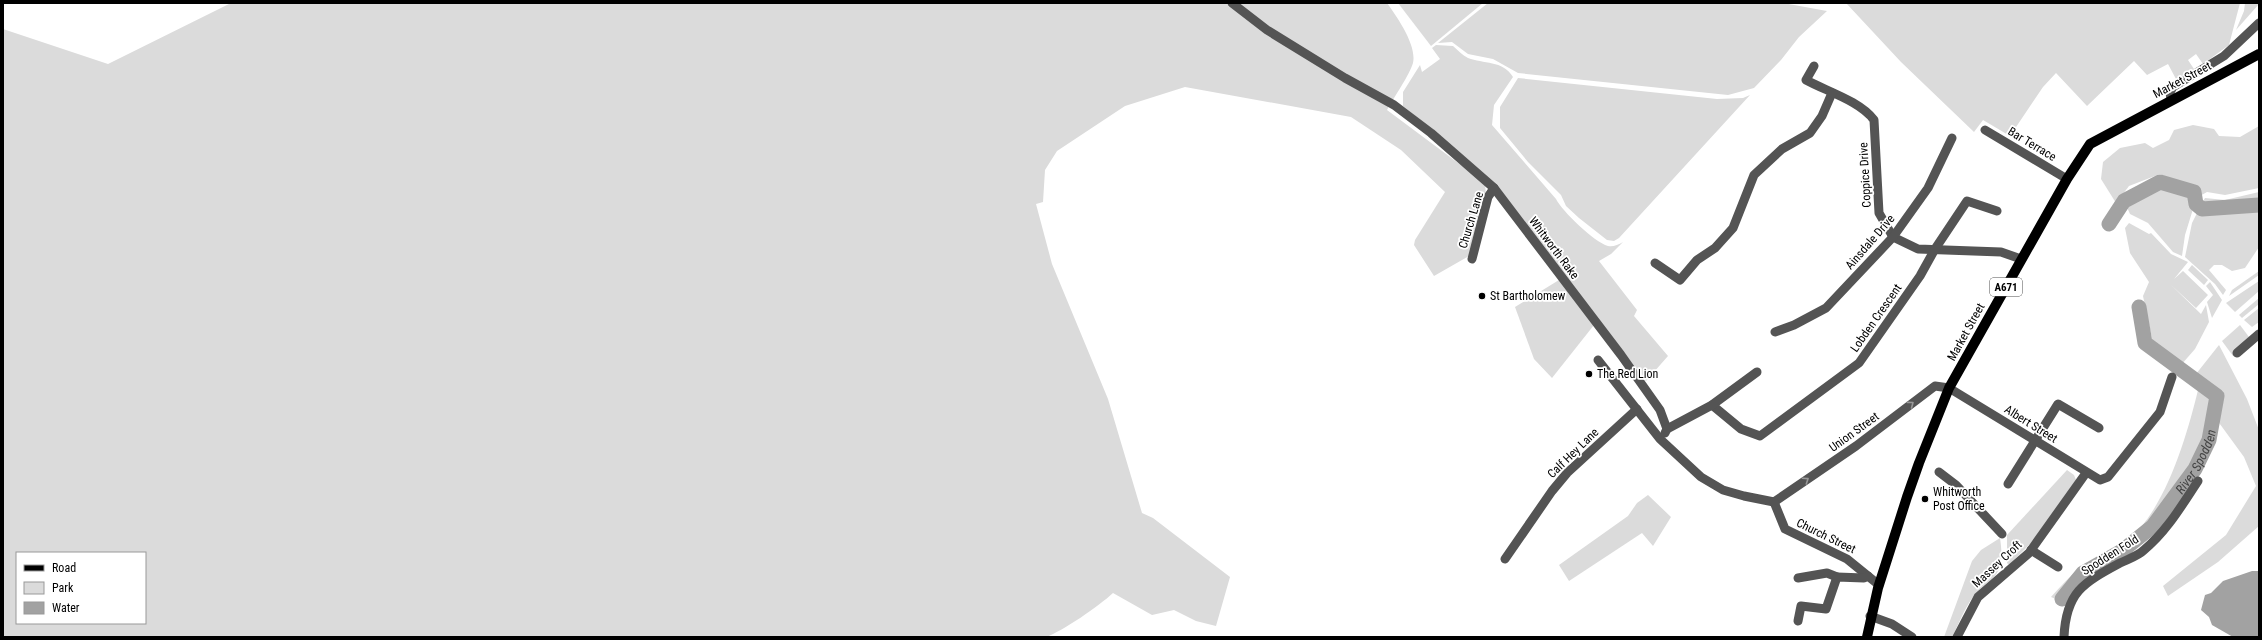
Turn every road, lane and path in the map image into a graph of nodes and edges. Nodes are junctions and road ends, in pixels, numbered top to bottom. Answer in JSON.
{"nodes":[{"id":1,"x":1232,"y":3,"type":"edge"},
{"id":2,"x":2259,"y":23,"type":"edge"},
{"id":3,"x":2259,"y":54,"type":"edge"},
{"id":4,"x":1814,"y":66,"type":"dead end"},
{"id":5,"x":1832,"y":93,"type":"junction"},
{"id":6,"x":2171,"y":100,"type":"junction"},
{"id":7,"x":1986,"y":130,"type":"dead end"},
{"id":8,"x":1952,"y":138,"type":"dead end"},
{"id":9,"x":2067,"y":179,"type":"junction"},
{"id":10,"x":1494,"y":188,"type":"junction"},
{"id":11,"x":1996,"y":211,"type":"dead end"},
{"id":12,"x":1893,"y":237,"type":"junction"},
{"id":13,"x":1935,"y":249,"type":"junction"},
{"id":14,"x":1472,"y":259,"type":"dead end"},
{"id":15,"x":2021,"y":260,"type":"junction"},
{"id":16,"x":1655,"y":263,"type":"dead end"},
{"id":17,"x":1775,"y":332,"type":"dead end"},
{"id":18,"x":2259,"y":334,"type":"edge"},
{"id":19,"x":2237,"y":353,"type":"dead end"},
{"id":20,"x":1598,"y":360,"type":"dead end"},
{"id":21,"x":1757,"y":372,"type":"dead end"},
{"id":22,"x":2172,"y":377,"type":"dead end"},
{"id":23,"x":1949,"y":388,"type":"junction"},
{"id":24,"x":1712,"y":405,"type":"junction"},
{"id":25,"x":1637,"y":409,"type":"junction"},
{"id":26,"x":2099,"y":428,"type":"dead end"},
{"id":27,"x":1667,"y":429,"type":"junction"},
{"id":28,"x":1660,"y":439,"type":"junction"},
{"id":29,"x":2035,"y":441,"type":"junction"},
{"id":30,"x":1939,"y":472,"type":"dead end"},
{"id":31,"x":2086,"y":473,"type":"junction"},
{"id":32,"x":2198,"y":481,"type":"dead end"},
{"id":33,"x":2008,"y":484,"type":"dead end"},
{"id":34,"x":1774,"y":502,"type":"junction"},
{"id":35,"x":2002,"y":534,"type":"dead end"},
{"id":36,"x":2031,"y":550,"type":"junction"},
{"id":37,"x":1506,"y":559,"type":"dead end"},
{"id":38,"x":2058,"y":567,"type":"dead end"},
{"id":39,"x":1868,"y":576,"type":"junction"},
{"id":40,"x":1837,"y":577,"type":"junction"},
{"id":41,"x":1798,"y":578,"type":"dead end"},
{"id":42,"x":1879,"y":585,"type":"junction"},
{"id":43,"x":1870,"y":616,"type":"junction"},
{"id":44,"x":1798,"y":621,"type":"dead end"},
{"id":45,"x":1867,"y":637,"type":"edge"},
{"id":46,"x":1912,"y":637,"type":"edge"},
{"id":47,"x":1957,"y":637,"type":"edge"},
{"id":48,"x":2064,"y":637,"type":"edge"}],
"edges":[{"from":1,"to":10,"type":"street","name":"Whitworth Rake"},
{"from":2,"to":6,"type":"street"},
{"from":3,"to":6,"type":"main road","name":"Market Street","number":"A671"},
{"from":4,"to":5,"type":"street","name":"Coppice Drive"},
{"from":5,"to":12,"type":"street","name":"Coppice Drive"},
{"from":5,"to":16,"type":"street"},
{"from":6,"to":9,"type":"main road","name":"Market Street","number":"A671"},
{"from":7,"to":9,"type":"street","name":"Bar Terrace"},
{"from":8,"to":12,"type":"street","name":"Ainsdale Drive"},
{"from":9,"to":15,"type":"main road","name":"Market Street","number":"A671"},
{"from":10,"to":14,"type":"street","name":"Church Lane"},
{"from":10,"to":27,"type":"street","name":"Whitworth Rake"},
{"from":11,"to":13,"type":"street","name":"Lobden Crescent"},
{"from":12,"to":13,"type":"street"},
{"from":12,"to":17,"type":"street","name":"Ainsdale Drive"},
{"from":13,"to":15,"type":"street"},
{"from":13,"to":24,"type":"street","name":"Lobden Crescent"},
{"from":15,"to":23,"type":"main road","name":"Market Street","number":"A671"},
{"from":18,"to":19,"type":"street"},
{"from":20,"to":25,"type":"street"},
{"from":21,"to":24,"type":"street"},
{"from":22,"to":31,"type":"street","name":"Albert Street"},
{"from":23,"to":29,"type":"street","name":"Albert Street"},
{"from":34,"to":23,"type":"street","name":"Union Street","one_way":true},
{"from":23,"to":42,"type":"main road","name":"Market Street","number":"A671"},
{"from":24,"to":27,"type":"street"},
{"from":25,"to":28,"type":"street"},
{"from":25,"to":37,"type":"street","name":"Calf Hey Lane"},
{"from":26,"to":29,"type":"street"},
{"from":27,"to":28,"type":"street"},
{"from":28,"to":34,"type":"street"},
{"from":29,"to":31,"type":"street","name":"Albert Street"},
{"from":29,"to":33,"type":"street"},
{"from":30,"to":35,"type":"street"},
{"from":31,"to":36,"type":"street","name":"Massey Croft"},
{"from":32,"to":48,"type":"street","name":"Spodden Fold"},
{"from":34,"to":39,"type":"street","name":"Church Street"},
{"from":36,"to":38,"type":"street"},
{"from":36,"to":47,"type":"street","name":"Massey Croft"},
{"from":39,"to":40,"type":"street"},
{"from":39,"to":42,"type":"street","name":"Church Street"},
{"from":40,"to":41,"type":"street"},
{"from":40,"to":44,"type":"street"},
{"from":42,"to":43,"type":"main road","name":"Market Street","number":"A671"},
{"from":43,"to":45,"type":"main road","name":"Market Street","number":"A671"},
{"from":43,"to":46,"type":"street"}]}
